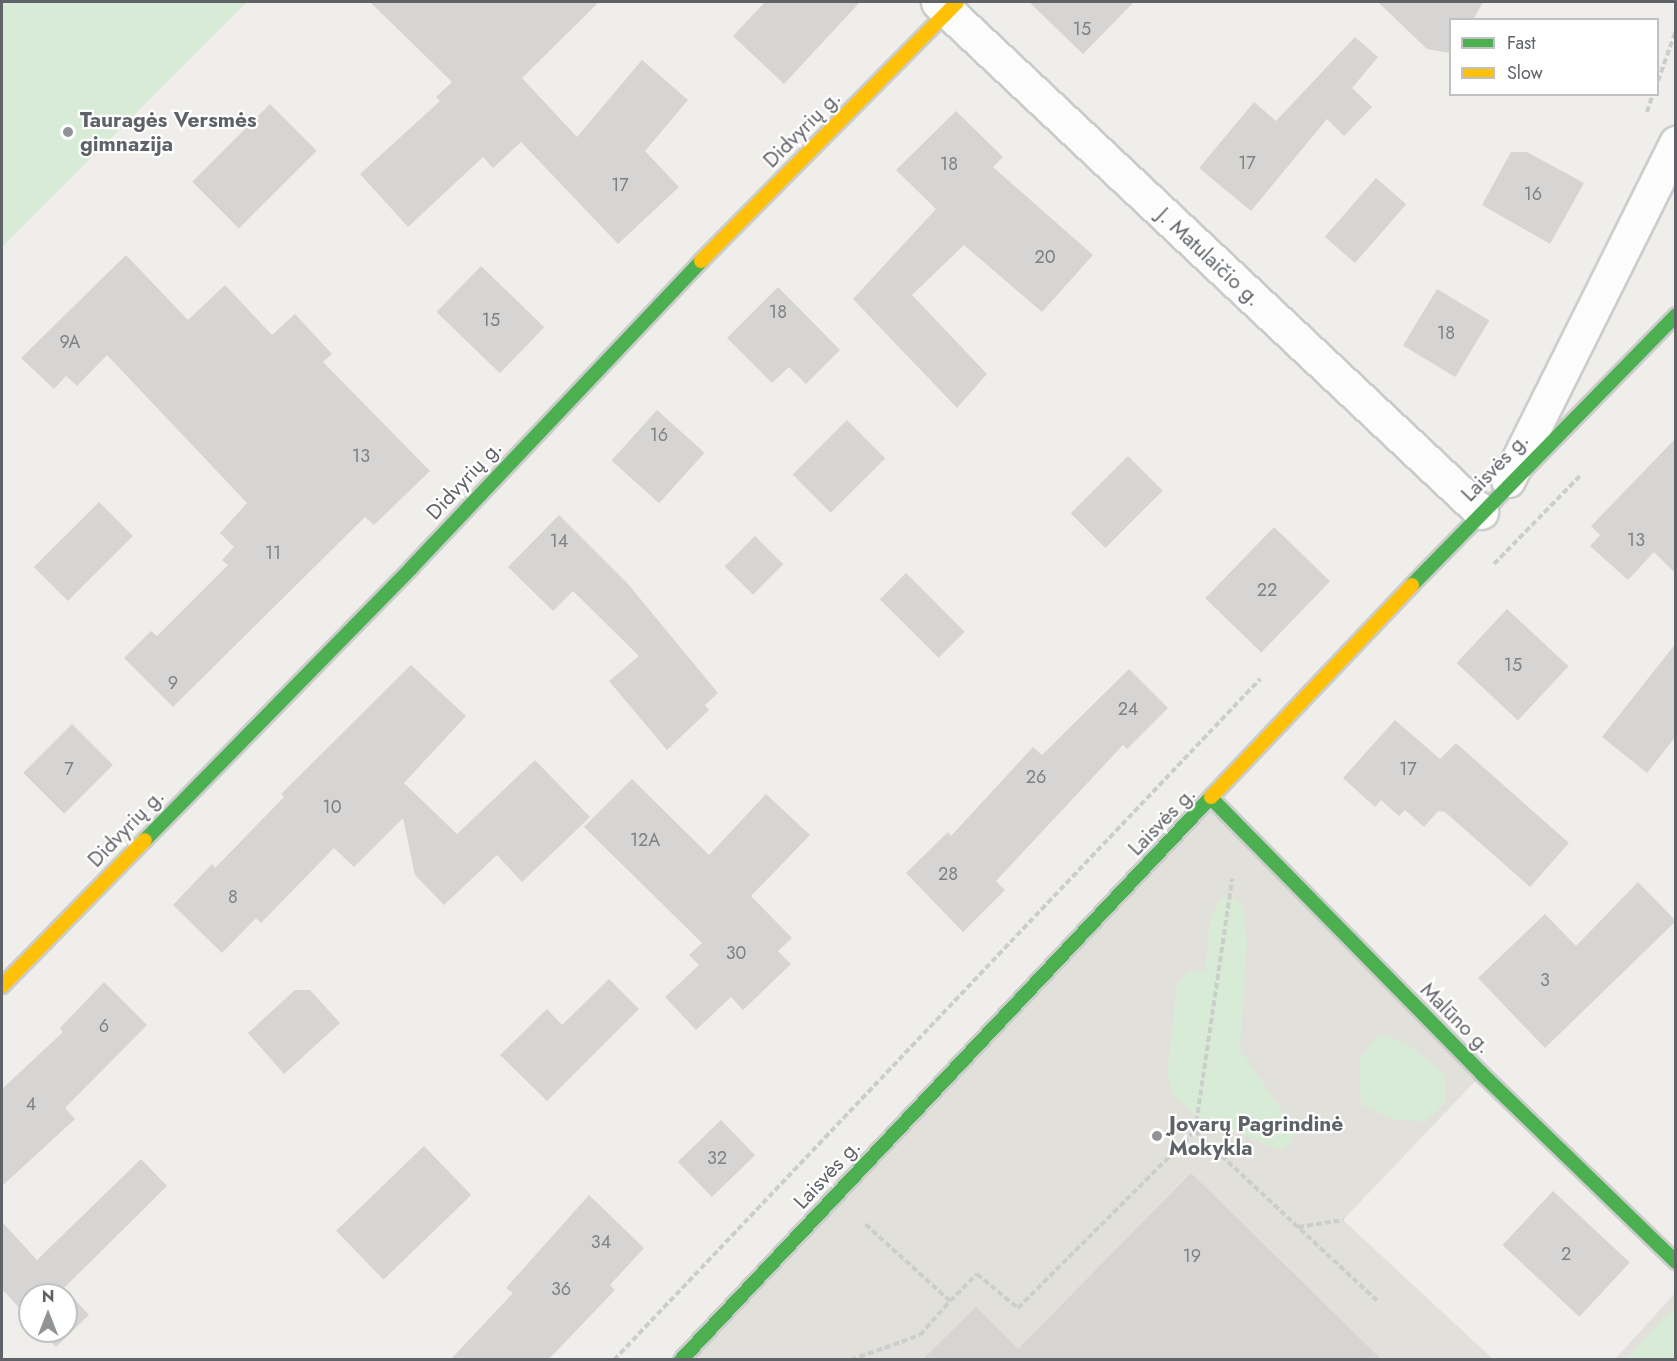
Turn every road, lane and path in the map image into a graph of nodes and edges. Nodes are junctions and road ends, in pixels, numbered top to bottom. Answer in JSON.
{"nodes":[{"id":1,"x":948,"y":5,"type":"edge"},
{"id":2,"x":1676,"y":30,"type":"edge"},
{"id":3,"x":1659,"y":78,"type":"edge"},
{"id":4,"x":1652,"y":96,"type":"edge"},
{"id":5,"x":1645,"y":116,"type":"dead end"},
{"id":6,"x":1676,"y":143,"type":"edge"},
{"id":7,"x":1676,"y":315,"type":"edge"},
{"id":8,"x":1504,"y":487,"type":"junction"},
{"id":9,"x":1481,"y":512,"type":"junction"},
{"id":10,"x":1263,"y":676,"type":"dead end"},
{"id":11,"x":1212,"y":799,"type":"junction"},
{"id":12,"x":1240,"y":828,"type":"junction"},
{"id":13,"x":2,"y":986,"type":"edge"},
{"id":14,"x":1195,"y":1131,"type":"junction"},
{"id":15,"x":1343,"y":1220,"type":"dead end"},
{"id":16,"x":866,"y":1225,"type":"dead end"},
{"id":17,"x":1297,"y":1227,"type":"junction"},
{"id":18,"x":1676,"y":1262,"type":"edge"},
{"id":19,"x":950,"y":1301,"type":"junction"},
{"id":20,"x":1377,"y":1301,"type":"dead end"},
{"id":21,"x":614,"y":1359,"type":"edge"},
{"id":22,"x":681,"y":1359,"type":"edge"},
{"id":23,"x":851,"y":1359,"type":"edge"}],
"edges":[{"from":1,"to":9,"type":"street","name":"J. Matulaičio g."},
{"from":1,"to":13,"type":"street","name":"Didvyrių g."},
{"from":2,"to":3,"type":"path"},
{"from":4,"to":5,"type":"path"},
{"from":6,"to":8,"type":"street"},
{"from":7,"to":8,"type":"street","name":"Laisvės g."},
{"from":8,"to":9,"type":"street","name":"Laisvės g."},
{"from":9,"to":11,"type":"street","name":"Laisvės g."},
{"from":10,"to":21,"type":"path"},
{"from":11,"to":12,"type":"street","name":"Malūno g."},
{"from":11,"to":22,"type":"street","name":"Laisvės g."},
{"from":12,"to":14,"type":"path"},
{"from":12,"to":18,"type":"street","name":"Malūno g."},
{"from":14,"to":17,"type":"path"},
{"from":14,"to":19,"type":"path"},
{"from":15,"to":17,"type":"path"},
{"from":16,"to":19,"type":"path"},
{"from":17,"to":20,"type":"path"},
{"from":19,"to":23,"type":"path"}]}
